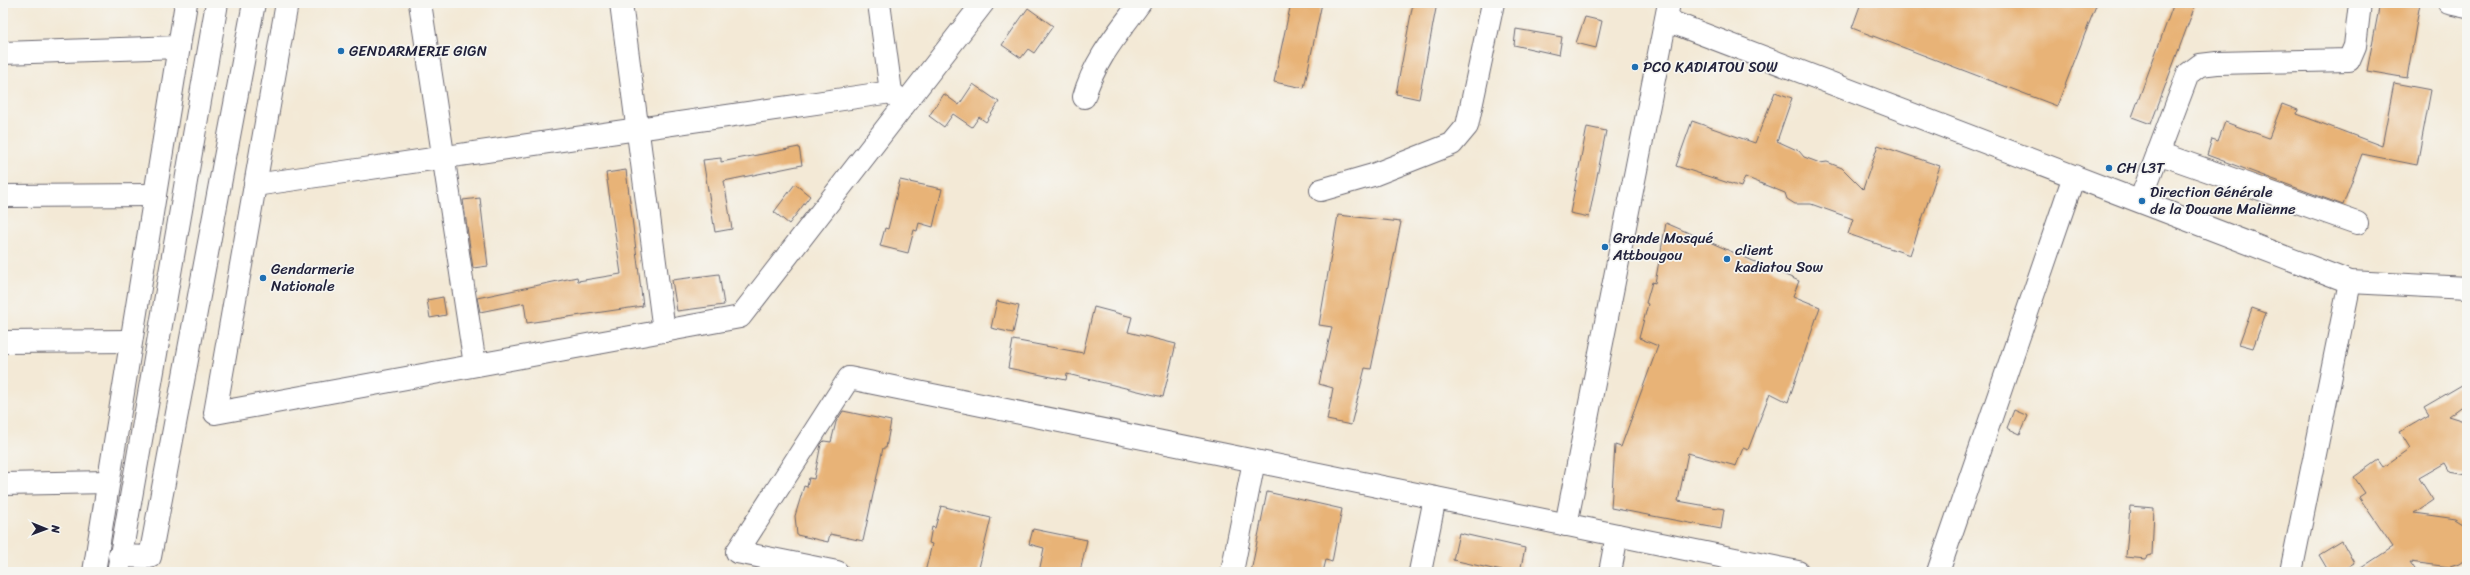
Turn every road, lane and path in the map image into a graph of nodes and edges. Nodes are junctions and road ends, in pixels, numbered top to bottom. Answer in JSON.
{"nodes":[{"id":1,"x":186,"y":3,"type":"edge"},
{"id":2,"x":217,"y":3,"type":"edge"},
{"id":3,"x":254,"y":3,"type":"edge"},
{"id":4,"x":287,"y":3,"type":"edge"},
{"id":5,"x":420,"y":3,"type":"edge"},
{"id":6,"x":621,"y":3,"type":"edge"},
{"id":7,"x":879,"y":3,"type":"edge"},
{"id":8,"x":983,"y":3,"type":"edge"},
{"id":9,"x":1140,"y":3,"type":"edge"},
{"id":10,"x":1493,"y":3,"type":"edge"},
{"id":11,"x":2360,"y":3,"type":"edge"},
{"id":12,"x":2449,"y":3,"type":"edge"},
{"id":13,"x":2467,"y":7,"type":"edge"},
{"id":14,"x":1667,"y":11,"type":"edge"},
{"id":15,"x":179,"y":47,"type":"junction"},
{"id":16,"x":3,"y":53,"type":"edge"},
{"id":17,"x":1084,"y":97,"type":"dead end"},
{"id":18,"x":898,"y":98,"type":"junction"},
{"id":19,"x":637,"y":129,"type":"junction"},
{"id":20,"x":2158,"y":153,"type":"junction"},
{"id":21,"x":443,"y":157,"type":"junction"},
{"id":22,"x":187,"y":171,"type":"junction"},
{"id":23,"x":222,"y":173,"type":"junction"},
{"id":24,"x":2074,"y":176,"type":"junction"},
{"id":25,"x":255,"y":185,"type":"junction"},
{"id":26,"x":1322,"y":190,"type":"dead end"},
{"id":27,"x":155,"y":195,"type":"junction"},
{"id":28,"x":3,"y":196,"type":"edge"},
{"id":29,"x":2140,"y":201,"type":"junction"},
{"id":30,"x":2356,"y":223,"type":"dead end"},
{"id":31,"x":2350,"y":282,"type":"junction"},
{"id":32,"x":2467,"y":288,"type":"edge"},
{"id":33,"x":664,"y":331,"type":"junction"},
{"id":34,"x":131,"y":341,"type":"junction"},
{"id":35,"x":3,"y":342,"type":"edge"},
{"id":36,"x":475,"y":365,"type":"junction"},
{"id":37,"x":1254,"y":461,"type":"junction"},
{"id":38,"x":108,"y":482,"type":"junction"},
{"id":39,"x":3,"y":484,"type":"edge"},
{"id":40,"x":1435,"y":498,"type":"junction"},
{"id":41,"x":1566,"y":525,"type":"junction"},
{"id":42,"x":1617,"y":535,"type":"junction"},
{"id":43,"x":118,"y":564,"type":"edge"},
{"id":44,"x":1788,"y":571,"type":"edge"},
{"id":45,"x":94,"y":572,"type":"edge"},
{"id":46,"x":836,"y":572,"type":"edge"},
{"id":47,"x":1232,"y":572,"type":"edge"},
{"id":48,"x":1420,"y":572,"type":"edge"},
{"id":49,"x":1610,"y":572,"type":"edge"},
{"id":50,"x":1938,"y":572,"type":"edge"},
{"id":51,"x":2292,"y":572,"type":"edge"}],
"edges":[{"from":1,"to":15,"type":"street"},
{"from":2,"to":22,"type":"street"},
{"from":3,"to":23,"type":"street"},
{"from":4,"to":25,"type":"street"},
{"from":5,"to":21,"type":"street"},
{"from":6,"to":19,"type":"street"},
{"from":7,"to":18,"type":"street"},
{"from":8,"to":18,"type":"street"},
{"from":9,"to":17,"type":"street"},
{"from":10,"to":26,"type":"street"},
{"from":11,"to":20,"type":"street"},
{"from":12,"to":13,"type":"street"},
{"from":14,"to":24,"type":"street"},
{"from":14,"to":41,"type":"street"},
{"from":15,"to":16,"type":"street"},
{"from":15,"to":27,"type":"street"},
{"from":18,"to":19,"type":"street"},
{"from":18,"to":33,"type":"street"},
{"from":19,"to":21,"type":"street"},
{"from":19,"to":33,"type":"street"},
{"from":20,"to":29,"type":"street"},
{"from":20,"to":30,"type":"street"},
{"from":21,"to":25,"type":"street"},
{"from":21,"to":36,"type":"street"},
{"from":22,"to":23,"type":"street"},
{"from":22,"to":43,"type":"street"},
{"from":23,"to":43,"type":"street"},
{"from":24,"to":29,"type":"street"},
{"from":24,"to":50,"type":"street"},
{"from":25,"to":36,"type":"street"},
{"from":27,"to":28,"type":"street"},
{"from":27,"to":34,"type":"street"},
{"from":29,"to":31,"type":"street"},
{"from":31,"to":32,"type":"street"},
{"from":31,"to":51,"type":"street"},
{"from":33,"to":36,"type":"street"},
{"from":34,"to":35,"type":"street"},
{"from":34,"to":38,"type":"street"},
{"from":37,"to":40,"type":"street"},
{"from":37,"to":46,"type":"street"},
{"from":37,"to":47,"type":"street"},
{"from":38,"to":39,"type":"street"},
{"from":38,"to":45,"type":"street"},
{"from":40,"to":41,"type":"street"},
{"from":40,"to":48,"type":"street"},
{"from":41,"to":42,"type":"street"},
{"from":42,"to":44,"type":"street"},
{"from":42,"to":49,"type":"street"}]}
